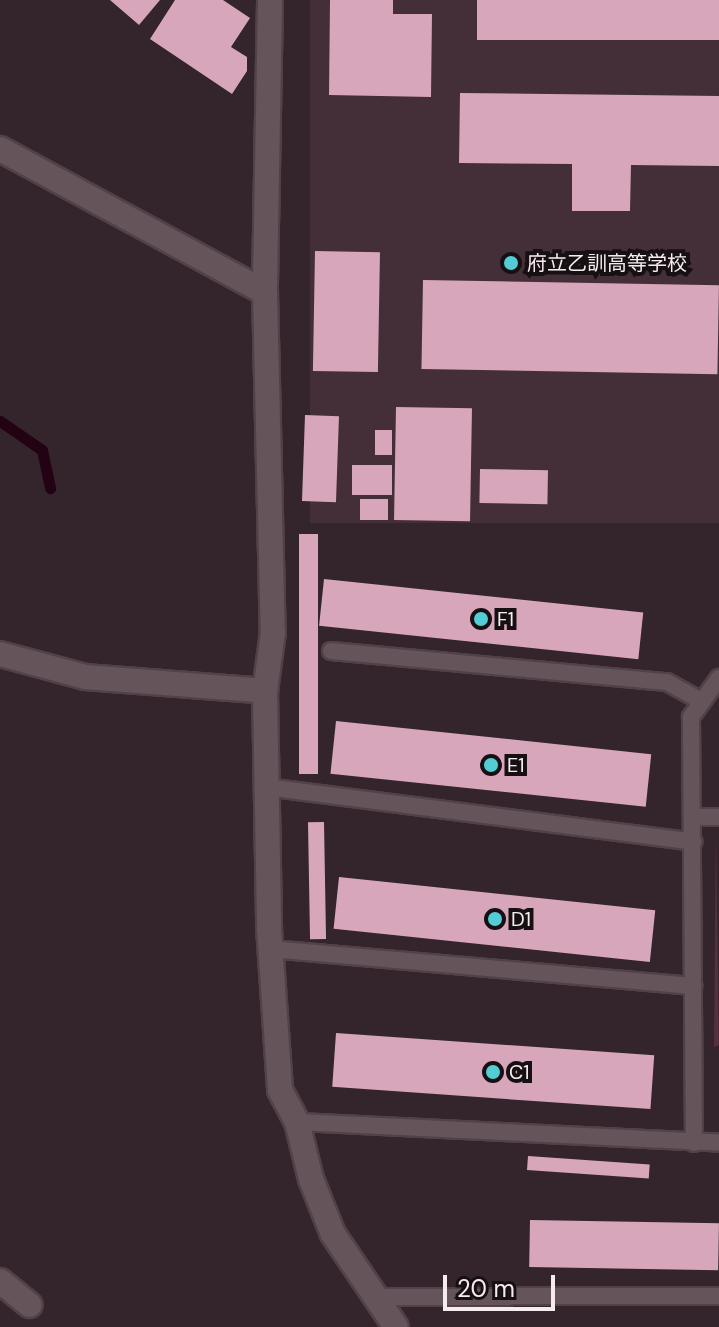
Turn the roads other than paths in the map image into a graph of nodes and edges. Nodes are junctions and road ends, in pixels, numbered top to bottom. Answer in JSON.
{"nodes":[{"id":1,"x":270,"y":0,"type":"edge"},
{"id":2,"x":0,"y":149,"type":"edge"},
{"id":3,"x":265,"y":292,"type":"junction"},
{"id":4,"x":331,"y":651,"type":"dead end"},
{"id":5,"x":0,"y":654,"type":"edge"},
{"id":6,"x":719,"y":678,"type":"edge"},
{"id":7,"x":265,"y":691,"type":"junction"},
{"id":8,"x":700,"y":700,"type":"junction"},
{"id":9,"x":266,"y":787,"type":"junction"},
{"id":10,"x":692,"y":817,"type":"junction"},
{"id":11,"x":719,"y":817,"type":"edge"},
{"id":12,"x":693,"y":842,"type":"junction"},
{"id":13,"x":270,"y":949,"type":"junction"},
{"id":14,"x":693,"y":986,"type":"junction"},
{"id":15,"x":297,"y":1122,"type":"junction"},
{"id":16,"x":694,"y":1143,"type":"junction"},
{"id":17,"x":719,"y":1143,"type":"edge"},
{"id":18,"x":0,"y":1281,"type":"edge"},
{"id":19,"x":719,"y":1296,"type":"edge"},
{"id":20,"x":372,"y":1297,"type":"junction"},
{"id":21,"x":30,"y":1305,"type":"dead end"},
{"id":22,"x":396,"y":1327,"type":"edge"}],
"edges":[{"from":1,"to":3,"type":"street"},
{"from":2,"to":3,"type":"street"},
{"from":3,"to":7,"type":"street"},
{"from":4,"to":8,"type":"lane"},
{"from":5,"to":7,"type":"street"},
{"from":6,"to":8,"type":"lane"},
{"from":7,"to":9,"type":"street"},
{"from":8,"to":10,"type":"lane"},
{"from":9,"to":12,"type":"lane"},
{"from":9,"to":13,"type":"street"},
{"from":10,"to":11,"type":"lane"},
{"from":10,"to":12,"type":"lane"},
{"from":12,"to":14,"type":"lane"},
{"from":13,"to":14,"type":"lane"},
{"from":13,"to":15,"type":"street"},
{"from":14,"to":16,"type":"lane"},
{"from":15,"to":16,"type":"lane"},
{"from":15,"to":20,"type":"street"},
{"from":16,"to":17,"type":"lane"},
{"from":18,"to":21,"type":"street"},
{"from":19,"to":20,"type":"lane"},
{"from":20,"to":22,"type":"street"}]}
